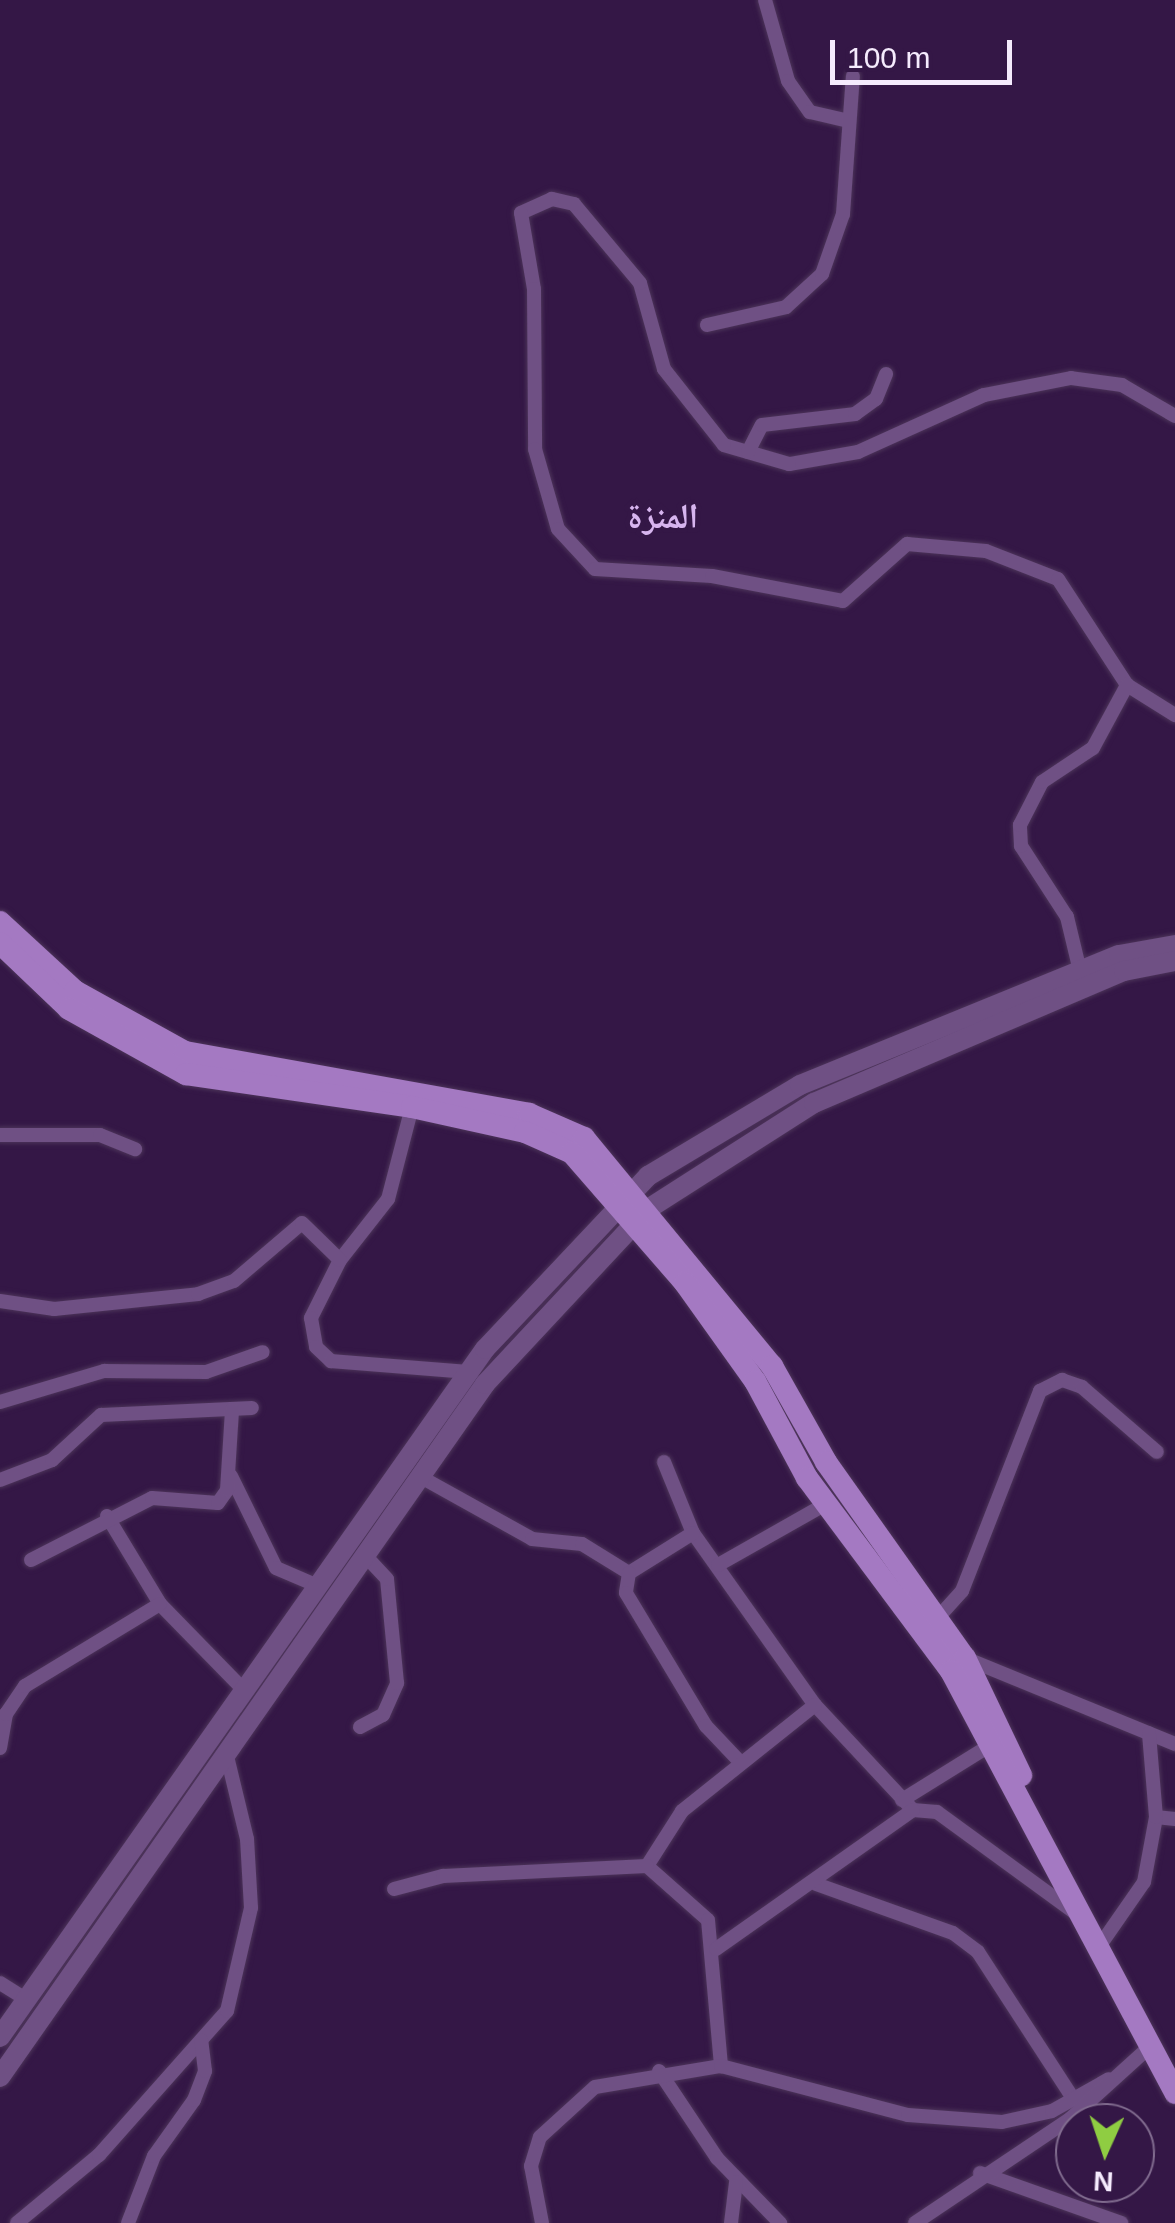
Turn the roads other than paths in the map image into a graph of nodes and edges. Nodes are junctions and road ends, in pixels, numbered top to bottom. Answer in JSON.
{"nodes":[{"id":1,"x":765,"y":0,"type":"edge"},
{"id":2,"x":853,"y":76,"type":"dead end"},
{"id":3,"x":846,"y":120,"type":"junction"},
{"id":4,"x":707,"y":325,"type":"dead end"},
{"id":5,"x":886,"y":374,"type":"dead end"},
{"id":6,"x":1175,"y":416,"type":"edge"},
{"id":7,"x":748,"y":452,"type":"junction"},
{"id":8,"x":1127,"y":685,"type":"junction"},
{"id":9,"x":1175,"y":714,"type":"edge"},
{"id":10,"x":0,"y":922,"type":"edge"},
{"id":11,"x":0,"y":943,"type":"edge"},
{"id":12,"x":1175,"y":945,"type":"edge"},
{"id":13,"x":1175,"y":961,"type":"edge"},
{"id":14,"x":1080,"y":971,"type":"junction"},
{"id":15,"x":944,"y":1037,"type":"junction"},
{"id":16,"x":412,"y":1107,"type":"junction"},
{"id":17,"x":0,"y":1135,"type":"edge"},
{"id":18,"x":134,"y":1149,"type":"dead end"},
{"id":19,"x":634,"y":1208,"type":"junction"},
{"id":20,"x":340,"y":1260,"type":"junction"},
{"id":21,"x":0,"y":1301,"type":"edge"},
{"id":22,"x":263,"y":1352,"type":"dead end"},
{"id":23,"x":494,"y":1355,"type":"junction"},
{"id":24,"x":468,"y":1372,"type":"junction"},
{"id":25,"x":0,"y":1402,"type":"edge"},
{"id":26,"x":252,"y":1408,"type":"dead end"},
{"id":27,"x":232,"y":1410,"type":"junction"},
{"id":28,"x":1157,"y":1452,"type":"dead end"},
{"id":29,"x":664,"y":1462,"type":"dead end"},
{"id":30,"x":228,"y":1468,"type":"junction"},
{"id":31,"x":419,"y":1476,"type":"junction"},
{"id":32,"x":0,"y":1480,"type":"edge"},
{"id":33,"x":826,"y":1504,"type":"junction"},
{"id":34,"x":107,"y":1516,"type":"junction"},
{"id":35,"x":693,"y":1533,"type":"junction"},
{"id":36,"x":364,"y":1554,"type":"junction"},
{"id":37,"x":31,"y":1560,"type":"dead end"},
{"id":38,"x":718,"y":1565,"type":"junction"},
{"id":39,"x":629,"y":1574,"type":"junction"},
{"id":40,"x":318,"y":1586,"type":"junction"},
{"id":41,"x":160,"y":1604,"type":"junction"},
{"id":42,"x":929,"y":1626,"type":"junction"},
{"id":43,"x":965,"y":1658,"type":"junction"},
{"id":44,"x":245,"y":1690,"type":"junction"},
{"id":45,"x":814,"y":1705,"type":"junction"},
{"id":46,"x":360,"y":1727,"type":"dead end"},
{"id":47,"x":1149,"y":1733,"type":"junction"},
{"id":48,"x":1175,"y":1744,"type":"edge"},
{"id":49,"x":990,"y":1746,"type":"junction"},
{"id":50,"x":0,"y":1748,"type":"edge"},
{"id":51,"x":212,"y":1760,"type":"junction"},
{"id":52,"x":741,"y":1763,"type":"junction"},
{"id":53,"x":908,"y":1804,"type":"junction"},
{"id":54,"x":1156,"y":1817,"type":"junction"},
{"id":55,"x":1175,"y":1819,"type":"edge"},
{"id":56,"x":647,"y":1866,"type":"junction"},
{"id":57,"x":816,"y":1884,"type":"junction"},
{"id":58,"x":394,"y":1889,"type":"dead end"},
{"id":59,"x":1074,"y":1912,"type":"junction"},
{"id":60,"x":1104,"y":1941,"type":"junction"},
{"id":61,"x":716,"y":1949,"type":"junction"},
{"id":62,"x":0,"y":1984,"type":"edge"},
{"id":63,"x":26,"y":1999,"type":"junction"},
{"id":64,"x":0,"y":2036,"type":"edge"},
{"id":65,"x":201,"y":2040,"type":"junction"},
{"id":66,"x":1146,"y":2050,"type":"junction"},
{"id":67,"x":722,"y":2066,"type":"junction"},
{"id":68,"x":659,"y":2071,"type":"junction"},
{"id":69,"x":0,"y":2077,"type":"edge"},
{"id":70,"x":1109,"y":2079,"type":"junction"},
{"id":71,"x":1175,"y":2094,"type":"edge"},
{"id":72,"x":1072,"y":2097,"type":"junction"},
{"id":73,"x":980,"y":2173,"type":"junction"},
{"id":74,"x":736,"y":2182,"type":"junction"},
{"id":75,"x":17,"y":2223,"type":"edge"},
{"id":76,"x":128,"y":2223,"type":"edge"},
{"id":77,"x":542,"y":2223,"type":"edge"},
{"id":78,"x":731,"y":2223,"type":"edge"},
{"id":79,"x":780,"y":2223,"type":"edge"},
{"id":80,"x":916,"y":2223,"type":"edge"},
{"id":81,"x":1121,"y":2223,"type":"edge"}],
"edges":[{"from":1,"to":3,"type":"street"},
{"from":2,"to":3,"type":"street"},
{"from":3,"to":4,"type":"street"},
{"from":5,"to":7,"type":"street"},
{"from":6,"to":7,"type":"street"},
{"from":7,"to":8,"type":"street"},
{"from":8,"to":9,"type":"street"},
{"from":8,"to":14,"type":"street"},
{"from":10,"to":19,"type":"main road"},
{"from":11,"to":16,"type":"main road"},
{"from":12,"to":14,"type":"main road"},
{"from":13,"to":15,"type":"main road"},
{"from":14,"to":15,"type":"main road"},
{"from":15,"to":19,"type":"main road"},
{"from":16,"to":19,"type":"main road"},
{"from":16,"to":20,"type":"street"},
{"from":17,"to":18,"type":"street"},
{"from":19,"to":23,"type":"main road"},
{"from":19,"to":33,"type":"main road"},
{"from":19,"to":42,"type":"main road"},
{"from":20,"to":21,"type":"street"},
{"from":20,"to":24,"type":"street"},
{"from":22,"to":25,"type":"street"},
{"from":23,"to":24,"type":"main road"},
{"from":23,"to":31,"type":"main road"},
{"from":24,"to":40,"type":"main road"},
{"from":26,"to":27,"type":"street"},
{"from":27,"to":30,"type":"street"},
{"from":27,"to":32,"type":"street"},
{"from":28,"to":42,"type":"street"},
{"from":29,"to":35,"type":"street"},
{"from":30,"to":34,"type":"street"},
{"from":30,"to":40,"type":"street"},
{"from":31,"to":36,"type":"main road"},
{"from":31,"to":39,"type":"street"},
{"from":33,"to":38,"type":"street"},
{"from":33,"to":42,"type":"main road"},
{"from":34,"to":37,"type":"street"},
{"from":34,"to":41,"type":"street"},
{"from":35,"to":38,"type":"street"},
{"from":35,"to":39,"type":"street"},
{"from":36,"to":46,"type":"street"},
{"from":36,"to":51,"type":"main road"},
{"from":38,"to":45,"type":"street"},
{"from":39,"to":52,"type":"street"},
{"from":40,"to":44,"type":"main road"},
{"from":41,"to":44,"type":"street"},
{"from":41,"to":50,"type":"street"},
{"from":42,"to":43,"type":"main road"},
{"from":42,"to":49,"type":"main road"},
{"from":43,"to":47,"type":"street"},
{"from":43,"to":60,"type":"main road"},
{"from":44,"to":51,"type":"main road"},
{"from":45,"to":52,"type":"street"},
{"from":45,"to":53,"type":"street"},
{"from":47,"to":48,"type":"street"},
{"from":47,"to":54,"type":"street"},
{"from":49,"to":53,"type":"street"},
{"from":49,"to":59,"type":"main road"},
{"from":51,"to":63,"type":"main road"},
{"from":51,"to":65,"type":"street"},
{"from":51,"to":69,"type":"main road"},
{"from":52,"to":56,"type":"street"},
{"from":53,"to":57,"type":"street"},
{"from":53,"to":59,"type":"street"},
{"from":54,"to":55,"type":"street"},
{"from":54,"to":60,"type":"street"},
{"from":56,"to":58,"type":"street"},
{"from":56,"to":61,"type":"street"},
{"from":57,"to":61,"type":"street"},
{"from":57,"to":72,"type":"street"},
{"from":59,"to":66,"type":"main road"},
{"from":60,"to":66,"type":"main road"},
{"from":61,"to":67,"type":"street"},
{"from":62,"to":63,"type":"street"},
{"from":63,"to":64,"type":"main road"},
{"from":65,"to":75,"type":"street"},
{"from":65,"to":76,"type":"street"},
{"from":66,"to":70,"type":"street"},
{"from":66,"to":71,"type":"main road"},
{"from":67,"to":68,"type":"street"},
{"from":67,"to":72,"type":"street"},
{"from":68,"to":74,"type":"street"},
{"from":68,"to":77,"type":"street"},
{"from":70,"to":72,"type":"street"},
{"from":70,"to":73,"type":"street"},
{"from":73,"to":80,"type":"street"},
{"from":73,"to":81,"type":"street"},
{"from":74,"to":78,"type":"street"},
{"from":74,"to":79,"type":"street"}]}
